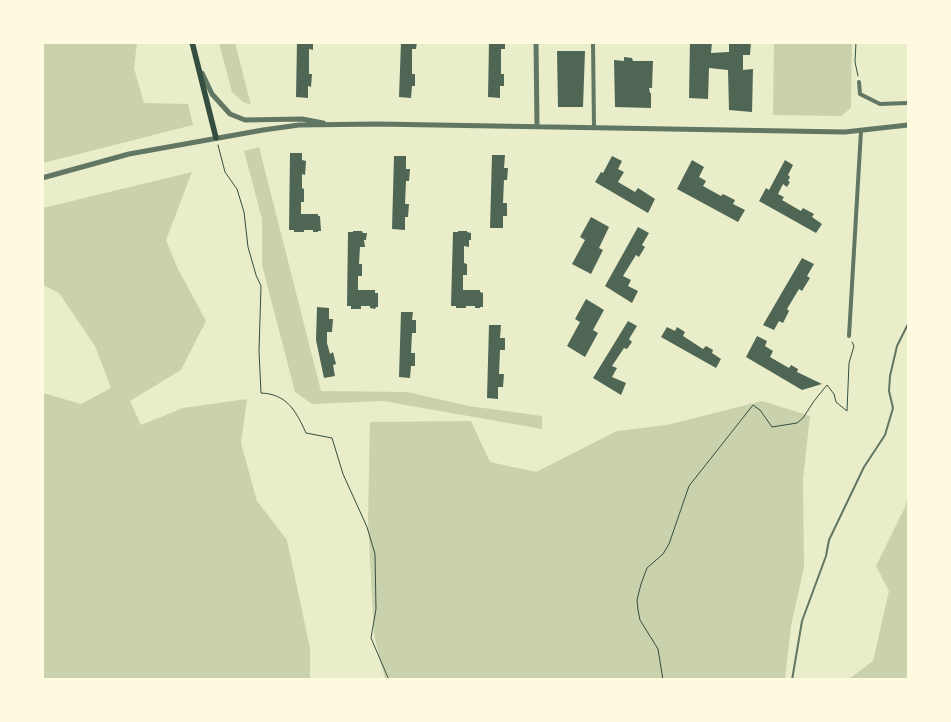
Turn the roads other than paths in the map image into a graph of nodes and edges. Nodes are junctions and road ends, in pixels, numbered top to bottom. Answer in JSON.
{"nodes":[{"id":1,"x":192,"y":42,"type":"edge"},
{"id":2,"x":536,"y":42,"type":"edge"},
{"id":3,"x":593,"y":42,"type":"edge"},
{"id":4,"x":197,"y":64,"type":"junction"},
{"id":5,"x":858,"y":82,"type":"road end"},
{"id":6,"x":908,"y":103,"type":"edge"},
{"id":7,"x":333,"y":124,"type":"junction"},
{"id":8,"x":908,"y":125,"type":"edge"},
{"id":9,"x":536,"y":126,"type":"junction"},
{"id":10,"x":594,"y":127,"type":"junction"},
{"id":11,"x":861,"y":131,"type":"junction"},
{"id":12,"x":216,"y":138,"type":"junction"},
{"id":13,"x":42,"y":178,"type":"edge"},
{"id":14,"x":908,"y":324,"type":"edge"},
{"id":15,"x":849,"y":336,"type":"road end"},
{"id":16,"x":792,"y":680,"type":"edge"}],
"edges":[{"from":1,"to":4,"type":"main road"},
{"from":2,"to":9,"type":"street"},
{"from":3,"to":10,"type":"street"},
{"from":4,"to":7,"type":"street"},
{"from":4,"to":12,"type":"main road"},
{"from":5,"to":6,"type":"street"},
{"from":7,"to":9,"type":"street"},
{"from":7,"to":12,"type":"street"},
{"from":8,"to":11,"type":"street"},
{"from":9,"to":10,"type":"street"},
{"from":10,"to":11,"type":"street"},
{"from":11,"to":15,"type":"street"},
{"from":12,"to":13,"type":"street"},
{"from":14,"to":16,"type":"lane"}]}
